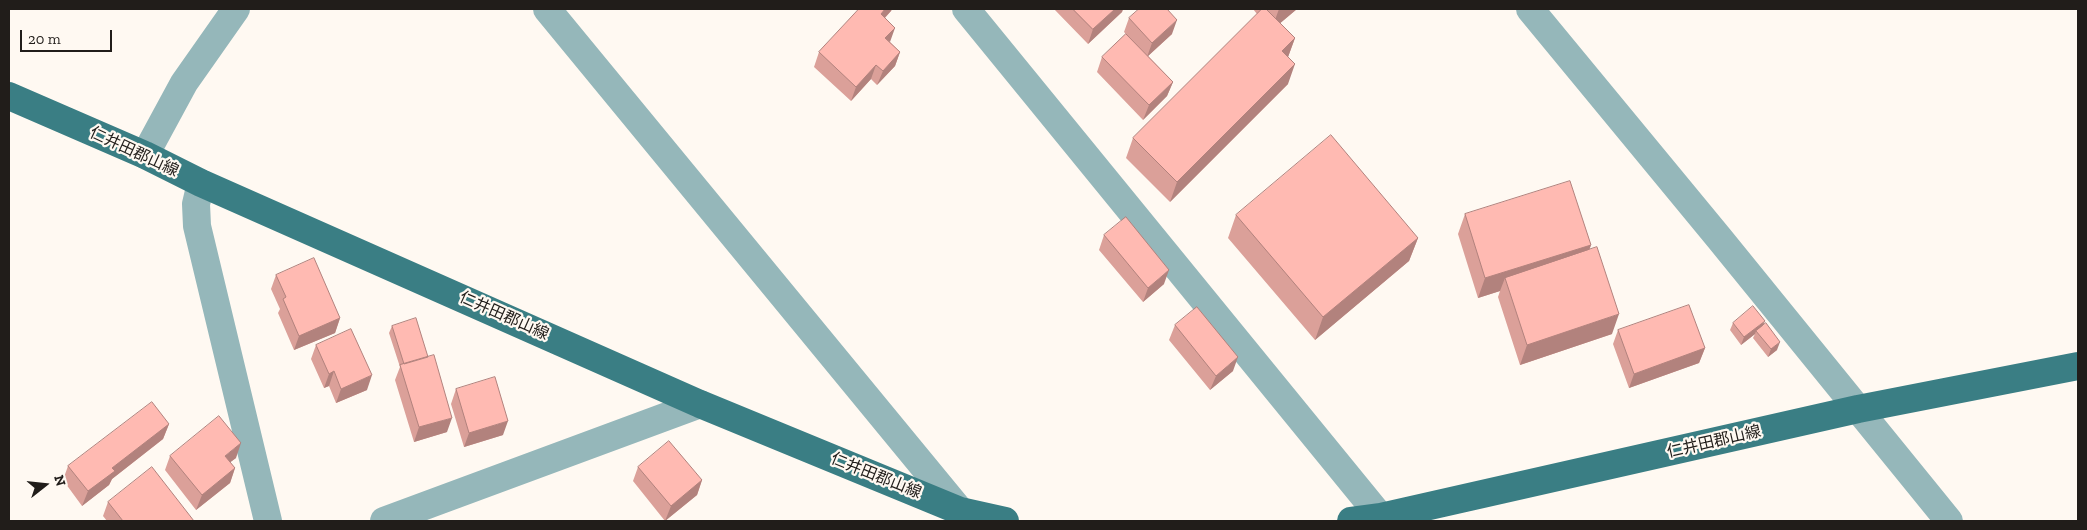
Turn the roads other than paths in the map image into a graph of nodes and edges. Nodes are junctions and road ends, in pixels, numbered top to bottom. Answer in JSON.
{"nodes":[{"id":1,"x":236,"y":9,"type":"edge"},
{"id":2,"x":547,"y":9,"type":"edge"},
{"id":3,"x":966,"y":9,"type":"edge"},
{"id":4,"x":1530,"y":9,"type":"edge"},
{"id":5,"x":9,"y":96,"type":"edge"},
{"id":6,"x":145,"y":155,"type":"junction"},
{"id":7,"x":201,"y":183,"type":"junction"},
{"id":8,"x":2078,"y":366,"type":"edge"},
{"id":9,"x":700,"y":404,"type":"junction"},
{"id":10,"x":1858,"y":409,"type":"junction"},
{"id":11,"x":964,"y":516,"type":"edge"},
{"id":12,"x":1383,"y":519,"type":"edge"},
{"id":13,"x":268,"y":521,"type":"edge"},
{"id":14,"x":384,"y":521,"type":"edge"},
{"id":15,"x":1005,"y":521,"type":"edge"},
{"id":16,"x":1351,"y":521,"type":"edge"},
{"id":17,"x":1948,"y":521,"type":"edge"}],
"edges":[{"from":1,"to":6,"type":"street"},
{"from":2,"to":11,"type":"street"},
{"from":3,"to":12,"type":"street"},
{"from":4,"to":10,"type":"street"},
{"from":5,"to":6,"type":"main road","name":"仁井田郡山線"},
{"from":6,"to":7,"type":"main road","name":"仁井田郡山線"},
{"from":7,"to":9,"type":"main road","name":"仁井田郡山線"},
{"from":7,"to":13,"type":"street"},
{"from":8,"to":10,"type":"main road","name":"仁井田郡山線"},
{"from":9,"to":11,"type":"main road","name":"仁井田郡山線"},
{"from":9,"to":14,"type":"street"},
{"from":10,"to":12,"type":"main road","name":"仁井田郡山線"},
{"from":10,"to":17,"type":"street"},
{"from":11,"to":15,"type":"main road","name":"仁井田郡山線"},
{"from":12,"to":16,"type":"main road","name":"仁井田郡山線"}]}
